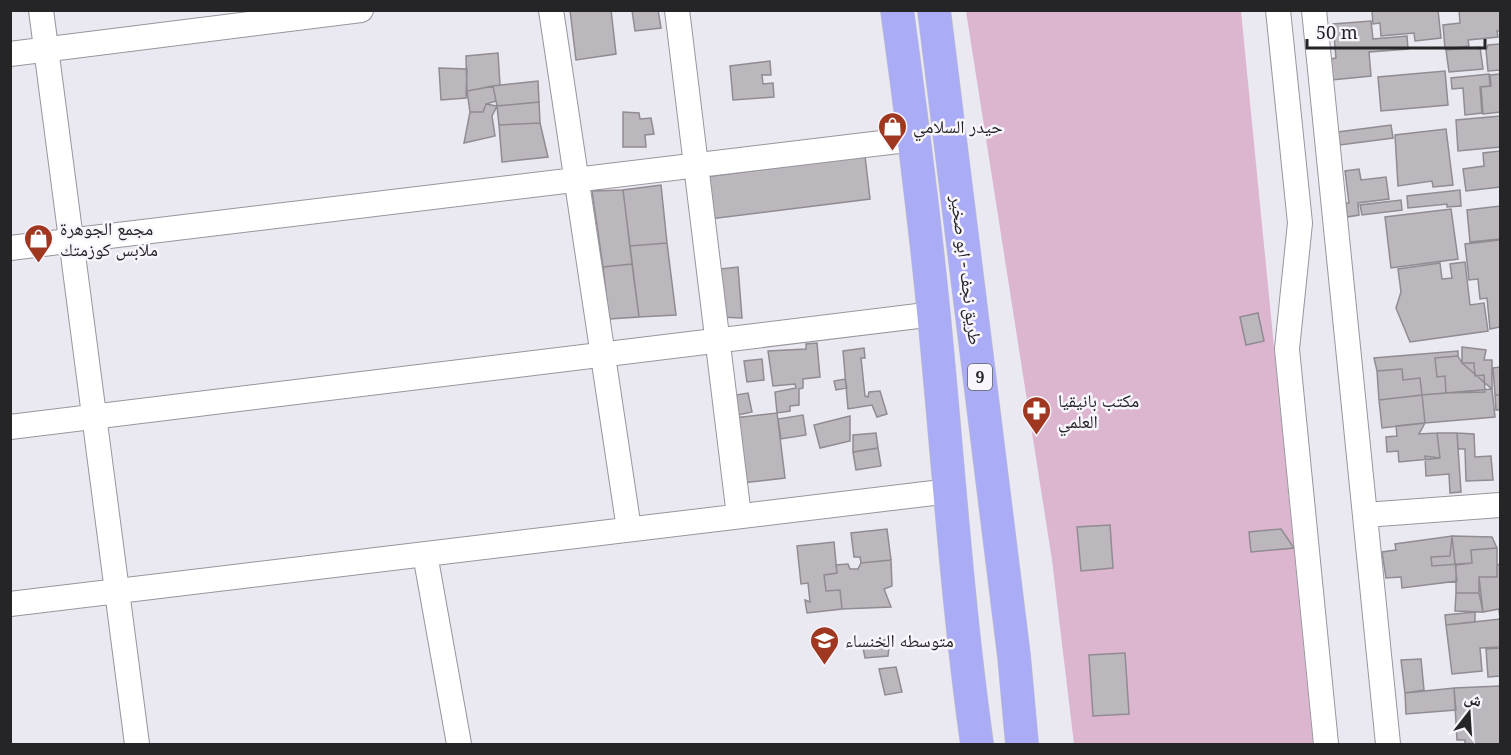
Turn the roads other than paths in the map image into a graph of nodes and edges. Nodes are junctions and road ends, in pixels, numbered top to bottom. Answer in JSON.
{"nodes":[{"id":1,"x":41,"y":10,"type":"edge"},
{"id":2,"x":361,"y":10,"type":"edge"},
{"id":3,"x":551,"y":10,"type":"edge"},
{"id":4,"x":677,"y":10,"type":"edge"},
{"id":5,"x":897,"y":10,"type":"edge"},
{"id":6,"x":934,"y":10,"type":"edge"},
{"id":7,"x":1278,"y":10,"type":"edge"},
{"id":8,"x":1314,"y":10,"type":"edge"},
{"id":9,"x":46,"y":50,"type":"junction"},
{"id":10,"x":10,"y":54,"type":"edge"},
{"id":11,"x":915,"y":139,"type":"junction"},
{"id":12,"x":696,"y":165,"type":"junction"},
{"id":13,"x":577,"y":179,"type":"junction"},
{"id":14,"x":1335,"y":220,"type":"junction"},
{"id":15,"x":1300,"y":223,"type":"junction"},
{"id":16,"x":71,"y":241,"type":"junction"},
{"id":17,"x":10,"y":248,"type":"edge"},
{"id":18,"x":934,"y":314,"type":"junction"},
{"id":19,"x":718,"y":341,"type":"junction"},
{"id":20,"x":603,"y":355,"type":"junction"},
{"id":21,"x":94,"y":417,"type":"junction"},
{"id":22,"x":10,"y":428,"type":"edge"},
{"id":23,"x":950,"y":490,"type":"junction"},
{"id":24,"x":1500,"y":505,"type":"edge"},
{"id":25,"x":1365,"y":515,"type":"junction"},
{"id":26,"x":740,"y":516,"type":"junction"},
{"id":27,"x":630,"y":529,"type":"junction"},
{"id":28,"x":425,"y":554,"type":"junction"},
{"id":29,"x":117,"y":591,"type":"junction"},
{"id":30,"x":10,"y":604,"type":"edge"},
{"id":31,"x":1014,"y":656,"type":"junction"},
{"id":32,"x":966,"y":662,"type":"junction"},
{"id":33,"x":137,"y":744,"type":"edge"},
{"id":34,"x":459,"y":744,"type":"edge"},
{"id":35,"x":977,"y":744,"type":"edge"},
{"id":36,"x":989,"y":744,"type":"edge"},
{"id":37,"x":1017,"y":744,"type":"edge"},
{"id":38,"x":1022,"y":744,"type":"edge"},
{"id":39,"x":1326,"y":744,"type":"edge"},
{"id":40,"x":1388,"y":744,"type":"edge"}],
"edges":[{"from":1,"to":9,"type":"street"},
{"from":2,"to":9,"type":"street"},
{"from":3,"to":13,"type":"street"},
{"from":4,"to":12,"type":"street"},
{"from":5,"to":11,"type":"highway","name":"طريق نجف - ابو صخير"},
{"from":6,"to":31,"type":"highway","name":"طريق نجف - ابو صخير","number":"9"},
{"from":7,"to":15,"type":"street"},
{"from":8,"to":14,"type":"street"},
{"from":9,"to":10,"type":"street"},
{"from":9,"to":16,"type":"street"},
{"from":11,"to":12,"type":"street"},
{"from":11,"to":18,"type":"highway","name":"طريق نجف - ابو صخير"},
{"from":12,"to":13,"type":"street"},
{"from":12,"to":19,"type":"street"},
{"from":13,"to":16,"type":"street"},
{"from":13,"to":20,"type":"street"},
{"from":14,"to":15,"type":"street"},
{"from":14,"to":25,"type":"street"},
{"from":15,"to":39,"type":"street"},
{"from":16,"to":17,"type":"street"},
{"from":16,"to":21,"type":"street"},
{"from":18,"to":19,"type":"street"},
{"from":18,"to":23,"type":"highway","name":"طريق نجف - ابو صخير"},
{"from":19,"to":20,"type":"street"},
{"from":19,"to":26,"type":"street"},
{"from":20,"to":21,"type":"street"},
{"from":20,"to":27,"type":"street"},
{"from":21,"to":22,"type":"street"},
{"from":21,"to":29,"type":"street"},
{"from":23,"to":26,"type":"street"},
{"from":23,"to":32,"type":"highway","name":"طريق نجف - ابو صخير"},
{"from":24,"to":25,"type":"street"},
{"from":25,"to":40,"type":"street"},
{"from":26,"to":27,"type":"street"},
{"from":27,"to":28,"type":"street"},
{"from":28,"to":29,"type":"street"},
{"from":28,"to":34,"type":"street"},
{"from":29,"to":30,"type":"street"},
{"from":29,"to":33,"type":"street"},
{"from":31,"to":32,"type":"highway"},
{"from":31,"to":38,"type":"highway","name":"طريق نجف - ابو صخير","number":"9"},
{"from":32,"to":35,"type":"highway","name":"طريق نجف - ابو صخير"},
{"from":36,"to":37,"type":"highway"}]}
